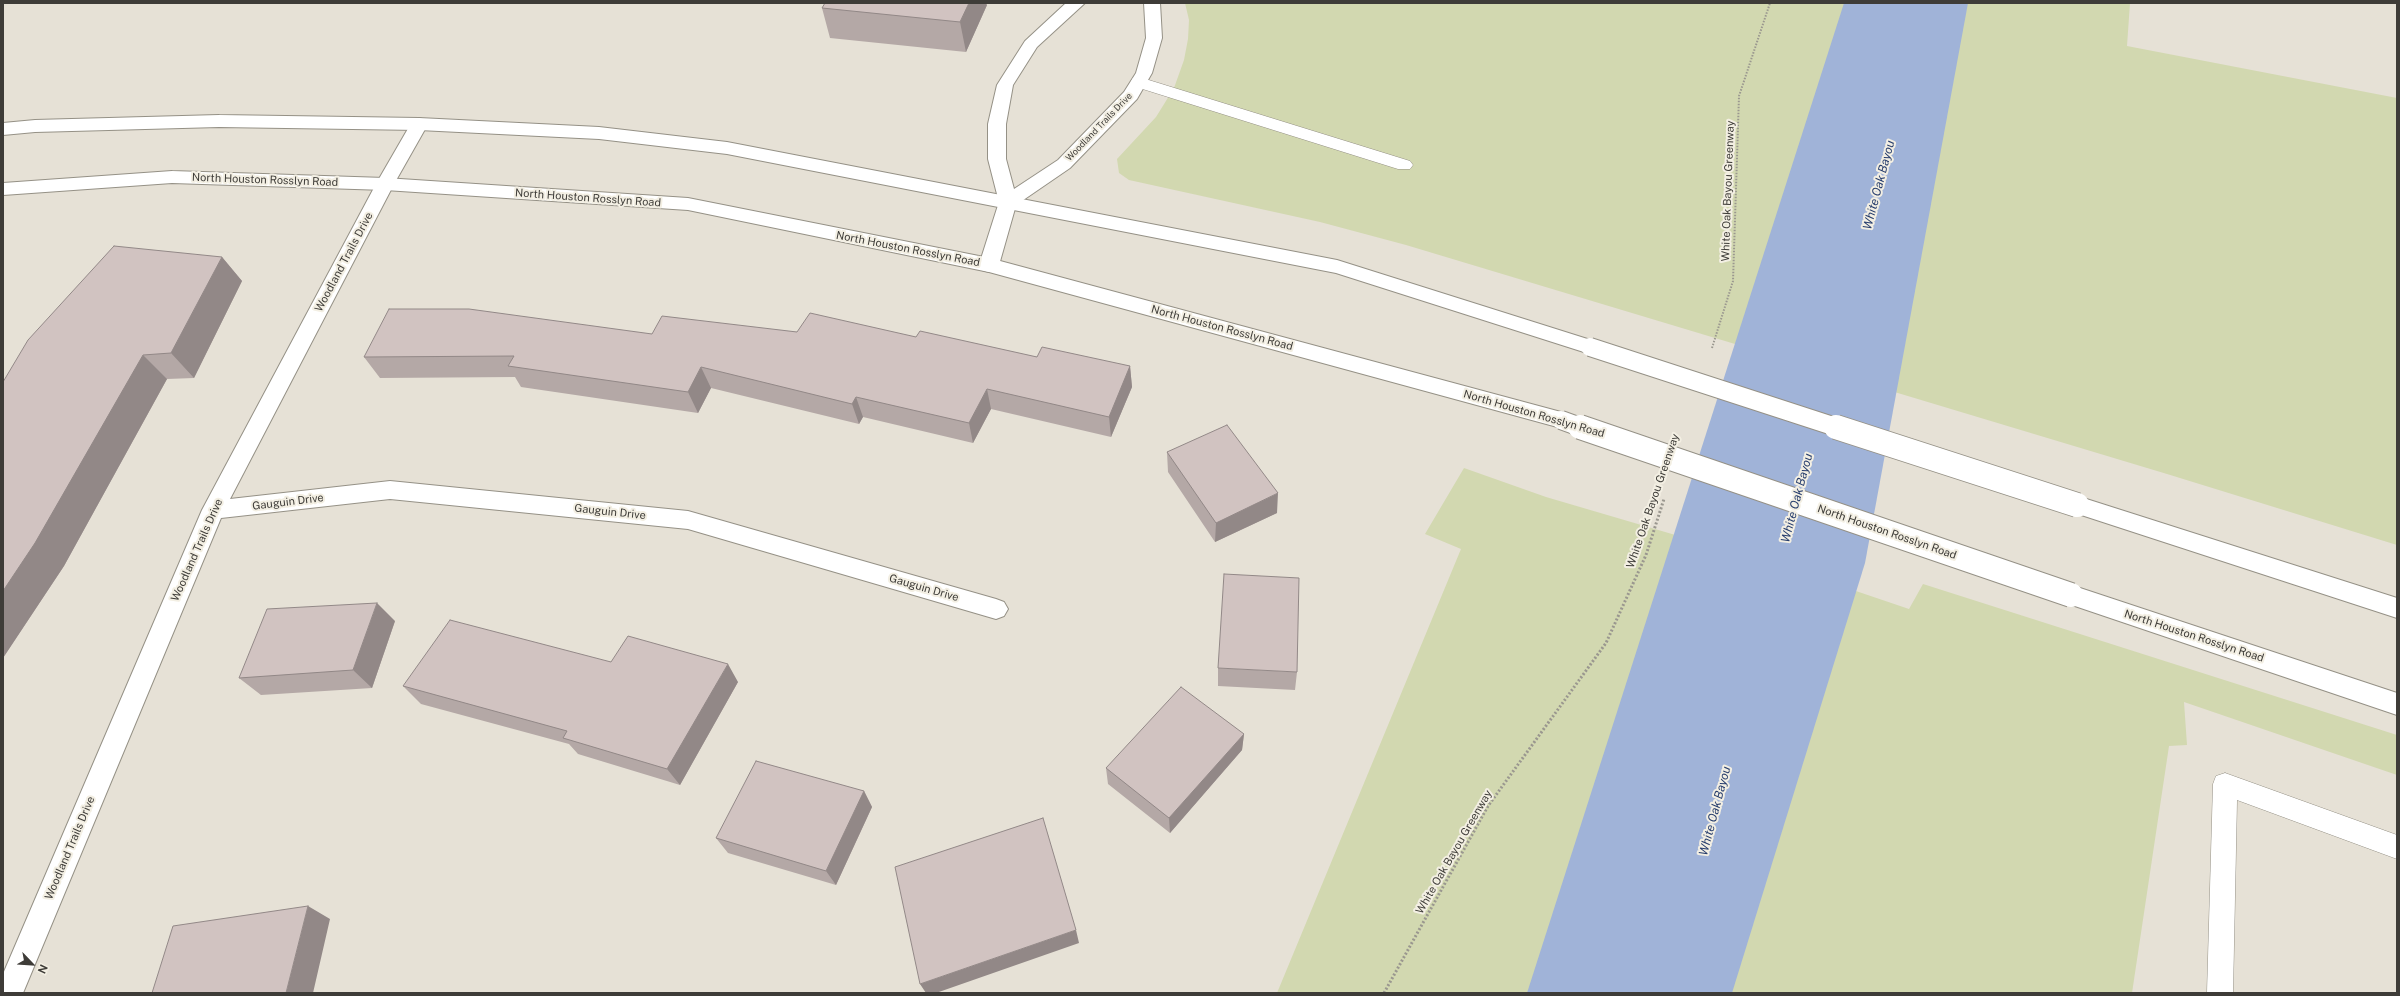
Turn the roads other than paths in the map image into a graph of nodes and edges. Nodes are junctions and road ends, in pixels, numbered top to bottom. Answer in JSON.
{"nodes":[{"id":1,"x":1077,"y":3,"type":"edge"},
{"id":2,"x":1152,"y":3,"type":"edge"},
{"id":3,"x":1139,"y":82,"type":"junction"},
{"id":4,"x":419,"y":124,"type":"junction"},
{"id":5,"x":3,"y":129,"type":"edge"},
{"id":6,"x":1404,"y":165,"type":"dead end"},
{"id":7,"x":385,"y":184,"type":"junction"},
{"id":8,"x":3,"y":189,"type":"edge"},
{"id":9,"x":1008,"y":202,"type":"junction"},
{"id":10,"x":989,"y":265,"type":"junction"},
{"id":11,"x":213,"y":510,"type":"junction"},
{"id":12,"x":2397,"y":608,"type":"edge"},
{"id":13,"x":996,"y":609,"type":"dead end"},
{"id":14,"x":2397,"y":704,"type":"edge"},
{"id":15,"x":2397,"y":847,"type":"edge"},
{"id":16,"x":9,"y":993,"type":"edge"},
{"id":17,"x":2220,"y":993,"type":"edge"}],
"edges":[{"from":1,"to":9,"type":"main road"},
{"from":2,"to":3,"type":"main road","name":"Woodland Trails Drive"},
{"from":3,"to":6,"type":"lane"},
{"from":3,"to":9,"type":"main road","name":"Woodland Trails Drive"},
{"from":4,"to":5,"type":"main road"},
{"from":4,"to":7,"type":"main road","name":"Woodland Trails Drive"},
{"from":4,"to":9,"type":"main road"},
{"from":7,"to":8,"type":"main road","name":"North Houston Rosslyn Road"},
{"from":7,"to":10,"type":"main road","name":"North Houston Rosslyn Road"},
{"from":7,"to":11,"type":"main road","name":"Woodland Trails Drive"},
{"from":9,"to":10,"type":"main road"},
{"from":9,"to":12,"type":"main road","bridge":true},
{"from":10,"to":14,"type":"main road","name":"North Houston Rosslyn Road","bridge":true},
{"from":11,"to":13,"type":"main road","name":"Gauguin Drive"},
{"from":11,"to":16,"type":"main road","name":"Woodland Trails Drive"},
{"from":15,"to":17,"type":"lane"}]}
